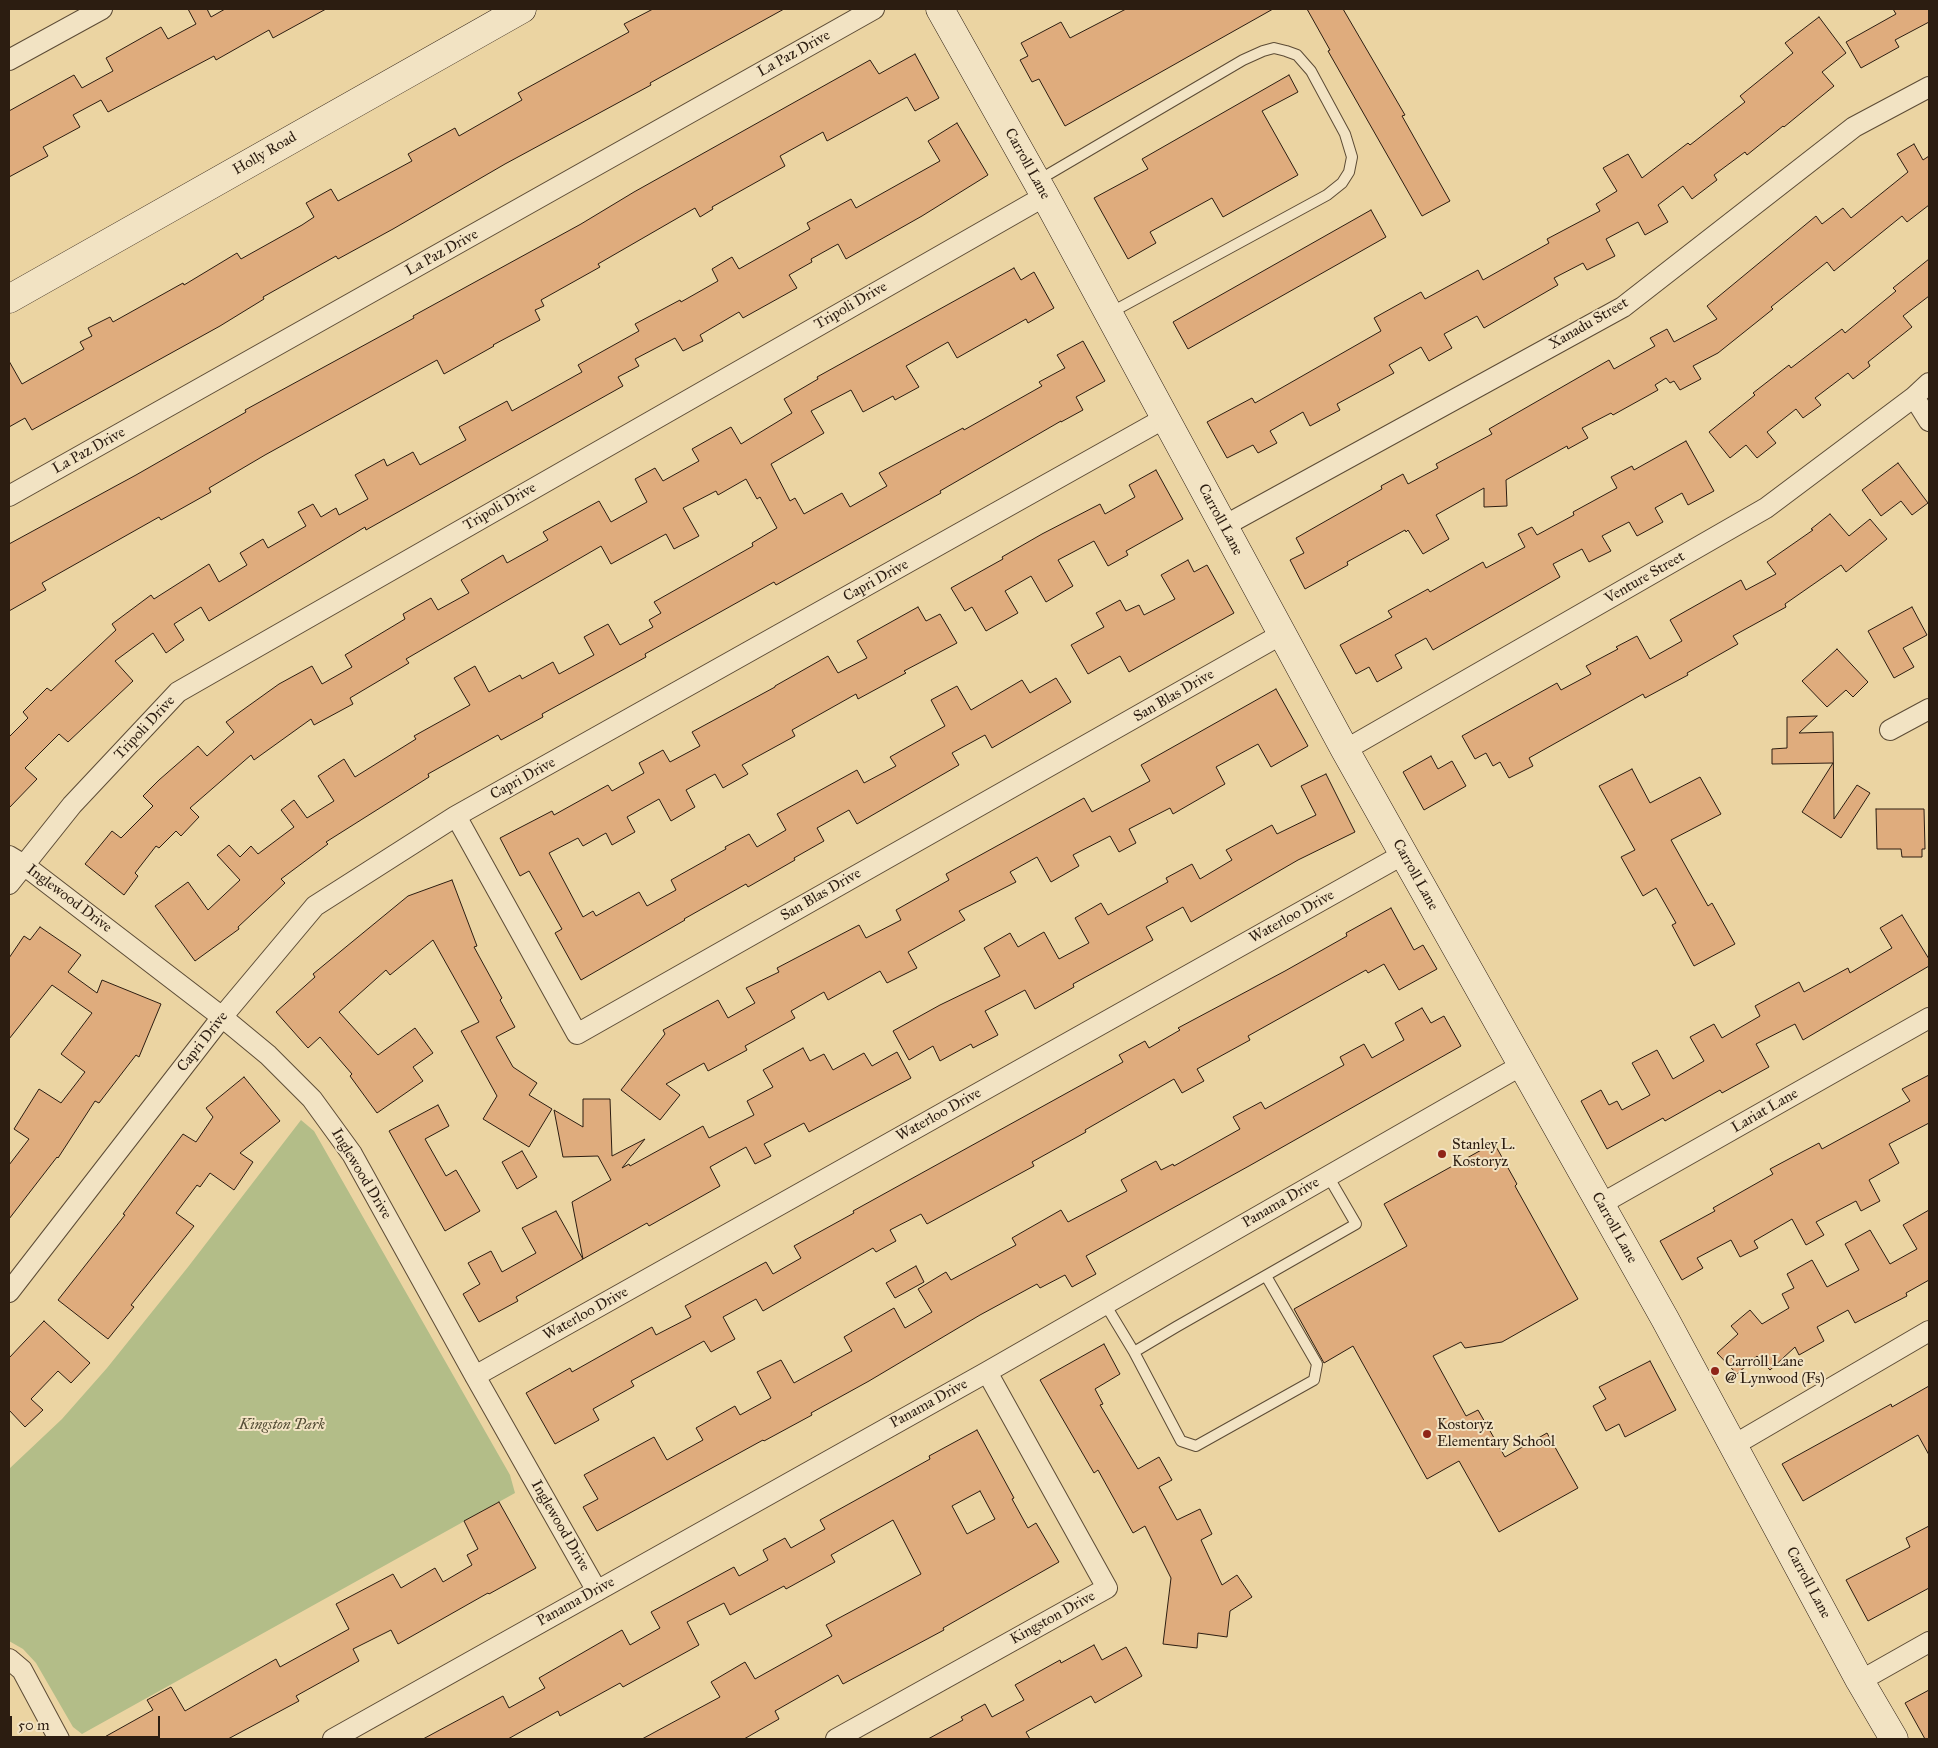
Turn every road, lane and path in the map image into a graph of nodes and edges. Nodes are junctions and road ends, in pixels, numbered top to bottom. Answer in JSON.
{"nodes":[{"id":1,"x":102,"y":9,"type":"edge"},
{"id":2,"x":522,"y":9,"type":"edge"},
{"id":3,"x":874,"y":9,"type":"edge"},
{"id":4,"x":940,"y":9,"type":"edge"},
{"id":5,"x":9,"y":60,"type":"edge"},
{"id":6,"x":1929,"y":86,"type":"edge"},
{"id":7,"x":1040,"y":188,"type":"junction"},
{"id":8,"x":9,"y":299,"type":"edge"},
{"id":9,"x":1108,"y":314,"type":"junction"},
{"id":10,"x":1929,"y":383,"type":"edge"},
{"id":11,"x":1914,"y":397,"type":"junction"},
{"id":12,"x":1165,"y":418,"type":"junction"},
{"id":13,"x":1929,"y":421,"type":"edge"},
{"id":14,"x":9,"y":496,"type":"edge"},
{"id":15,"x":1224,"y":526,"type":"junction"},
{"id":16,"x":1282,"y":634,"type":"junction"},
{"id":17,"x":1929,"y":709,"type":"edge"},
{"id":18,"x":1890,"y":730,"type":"dead end"},
{"id":19,"x":1345,"y":750,"type":"junction"},
{"id":20,"x":456,"y":816,"type":"junction"},
{"id":21,"x":1404,"y":854,"type":"junction"},
{"id":22,"x":16,"y":860,"type":"edge"},
{"id":23,"x":9,"y":884,"type":"edge"},
{"id":24,"x":222,"y":1017,"type":"junction"},
{"id":25,"x":1929,"y":1018,"type":"edge"},
{"id":26,"x":1522,"y":1065,"type":"junction"},
{"id":27,"x":1328,"y":1176,"type":"junction"},
{"id":28,"x":1601,"y":1204,"type":"junction"},
{"id":29,"x":1266,"y":1276,"type":"junction"},
{"id":30,"x":9,"y":1292,"type":"edge"},
{"id":31,"x":1105,"y":1304,"type":"junction"},
{"id":32,"x":1929,"y":1331,"type":"edge"},
{"id":33,"x":1134,"y":1352,"type":"junction"},
{"id":34,"x":987,"y":1372,"type":"junction"},
{"id":35,"x":475,"y":1376,"type":"junction"},
{"id":36,"x":1734,"y":1445,"type":"junction"},
{"id":37,"x":597,"y":1590,"type":"junction"},
{"id":38,"x":1929,"y":1642,"type":"edge"},
{"id":39,"x":9,"y":1659,"type":"edge"},
{"id":40,"x":1860,"y":1681,"type":"junction"},
{"id":41,"x":59,"y":1739,"type":"edge"},
{"id":42,"x":333,"y":1739,"type":"edge"},
{"id":43,"x":836,"y":1739,"type":"edge"},
{"id":44,"x":1894,"y":1739,"type":"edge"}],
"edges":[{"from":1,"to":5,"type":"street"},
{"from":2,"to":8,"type":"street","name":"Holly Road"},
{"from":3,"to":14,"type":"street","name":"La Paz Drive"},
{"from":4,"to":7,"type":"street","name":"Carroll Lane"},
{"from":6,"to":15,"type":"street","name":"Xanadu Street"},
{"from":7,"to":9,"type":"street","name":"Carroll Lane"},
{"from":7,"to":9,"type":"lane"},
{"from":7,"to":22,"type":"street","name":"Tripoli Drive"},
{"from":9,"to":12,"type":"street","name":"Carroll Lane"},
{"from":10,"to":11,"type":"street","name":"Venture Street"},
{"from":11,"to":13,"type":"street"},
{"from":11,"to":19,"type":"street","name":"Venture Street"},
{"from":12,"to":15,"type":"street","name":"Carroll Lane"},
{"from":12,"to":20,"type":"street","name":"Capri Drive"},
{"from":15,"to":16,"type":"street","name":"Carroll Lane"},
{"from":16,"to":19,"type":"street","name":"Carroll Lane"},
{"from":16,"to":20,"type":"street","name":"San Blas Drive"},
{"from":17,"to":18,"type":"street"},
{"from":19,"to":21,"type":"street","name":"Carroll Lane"},
{"from":20,"to":24,"type":"street","name":"Capri Drive"},
{"from":21,"to":26,"type":"street","name":"Carroll Lane"},
{"from":21,"to":35,"type":"street","name":"Waterloo Drive"},
{"from":22,"to":23,"type":"street","name":"Tripoli Drive"},
{"from":22,"to":24,"type":"street","name":"Inglewood Drive"},
{"from":24,"to":30,"type":"street","name":"Capri Drive"},
{"from":24,"to":35,"type":"street","name":"Inglewood Drive"},
{"from":25,"to":28,"type":"street","name":"Lariat Lane"},
{"from":26,"to":27,"type":"street","name":"Panama Drive"},
{"from":26,"to":28,"type":"street","name":"Carroll Lane"},
{"from":27,"to":29,"type":"lane"},
{"from":27,"to":31,"type":"street","name":"Panama Drive"},
{"from":28,"to":36,"type":"street","name":"Carroll Lane"},
{"from":29,"to":33,"type":"lane"},
{"from":29,"to":33,"type":"lane"},
{"from":31,"to":33,"type":"lane"},
{"from":31,"to":34,"type":"street","name":"Panama Drive"},
{"from":32,"to":36,"type":"street"},
{"from":34,"to":37,"type":"street","name":"Panama Drive"},
{"from":34,"to":43,"type":"street","name":"Kingston Drive"},
{"from":35,"to":37,"type":"street","name":"Inglewood Drive"},
{"from":36,"to":40,"type":"street","name":"Carroll Lane"},
{"from":37,"to":42,"type":"street","name":"Panama Drive"},
{"from":38,"to":40,"type":"street"},
{"from":39,"to":41,"type":"street"},
{"from":40,"to":44,"type":"street","name":"Carroll Lane"}]}
